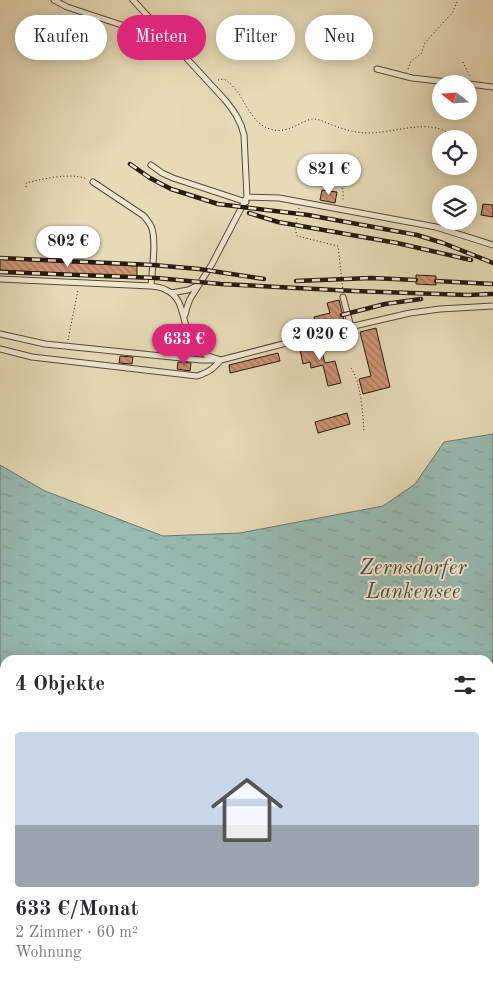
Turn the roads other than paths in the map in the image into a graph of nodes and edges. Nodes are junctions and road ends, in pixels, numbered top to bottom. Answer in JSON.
{"nodes":[{"id":1,"x":54,"y":0,"type":"edge"},
{"id":2,"x":133,"y":0,"type":"edge"},
{"id":3,"x":147,"y":15,"type":"edge"},
{"id":4,"x":117,"y":24,"type":"edge"},
{"id":5,"x":188,"y":60,"type":"edge"},
{"id":6,"x":377,"y":69,"type":"dead end"},
{"id":7,"x":432,"y":80,"type":"edge"},
{"id":8,"x":478,"y":85,"type":"edge"},
{"id":9,"x":493,"y":87,"type":"edge"},
{"id":10,"x":151,"y":165,"type":"dead end"},
{"id":11,"x":93,"y":182,"type":"road end"},
{"id":12,"x":246,"y":199,"type":"junction"},
{"id":13,"x":493,"y":245,"type":"edge"},
{"id":14,"x":0,"y":279,"type":"edge"},
{"id":15,"x":199,"y":285,"type":"junction"},
{"id":16,"x":151,"y":286,"type":"junction"},
{"id":17,"x":171,"y":293,"type":"junction"},
{"id":18,"x":343,"y":297,"type":"road end"},
{"id":19,"x":493,"y":306,"type":"edge"},
{"id":20,"x":184,"y":318,"type":"junction"},
{"id":21,"x":351,"y":327,"type":"junction"},
{"id":22,"x":0,"y":334,"type":"edge"},
{"id":23,"x":0,"y":349,"type":"edge"},
{"id":24,"x":221,"y":360,"type":"junction"}],
"edges":[{"from":1,"to":4,"type":"lane"},
{"from":2,"to":3,"type":"lane"},
{"from":5,"to":12,"type":"lane"},
{"from":6,"to":7,"type":"lane"},
{"from":8,"to":9,"type":"lane"},
{"from":10,"to":12,"type":"lane"},
{"from":11,"to":16,"type":"lane"},
{"from":12,"to":13,"type":"lane"},
{"from":12,"to":15,"type":"lane"},
{"from":14,"to":16,"type":"lane"},
{"from":15,"to":17,"type":"lane"},
{"from":15,"to":20,"type":"lane"},
{"from":16,"to":17,"type":"lane"},
{"from":17,"to":20,"type":"lane"},
{"from":18,"to":21,"type":"lane"},
{"from":19,"to":21,"type":"lane"},
{"from":20,"to":24,"type":"lane"},
{"from":21,"to":24,"type":"lane"},
{"from":22,"to":24,"type":"lane"},
{"from":23,"to":24,"type":"lane"}]}
